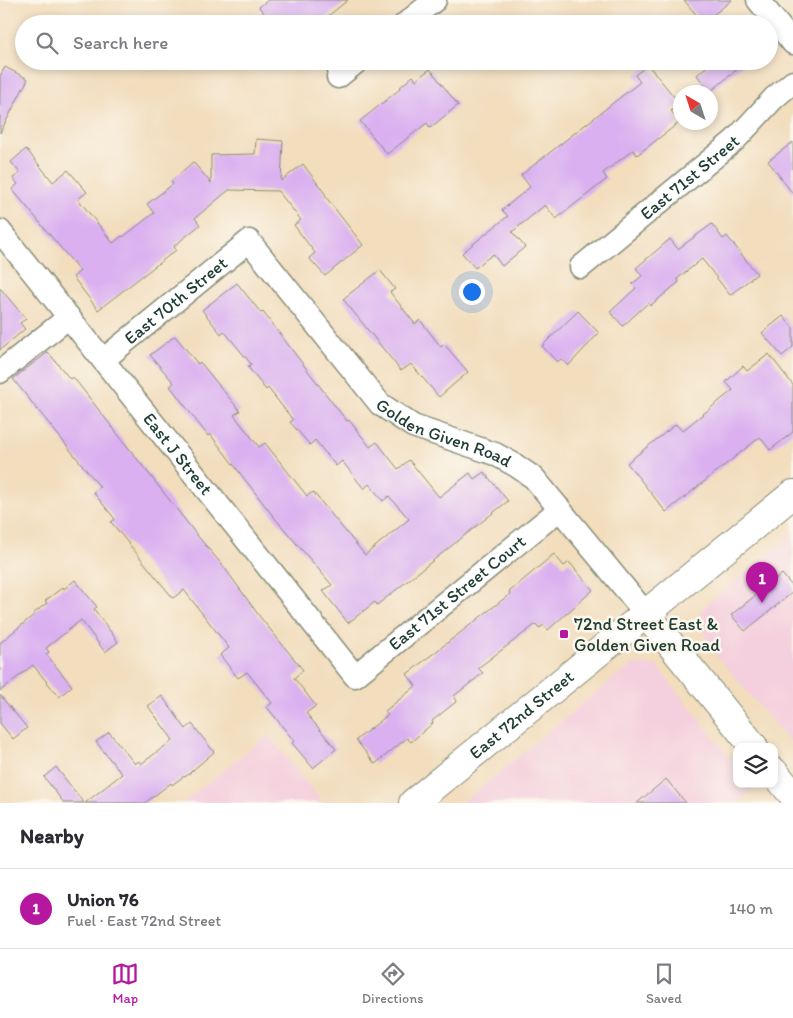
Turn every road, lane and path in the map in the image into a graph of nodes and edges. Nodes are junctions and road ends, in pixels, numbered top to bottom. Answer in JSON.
{"nodes":[{"id":1,"x":435,"y":0,"type":"edge"},
{"id":2,"x":758,"y":0,"type":"edge"},
{"id":3,"x":416,"y":15,"type":"edge"},
{"id":4,"x":770,"y":15,"type":"edge"},
{"id":5,"x":778,"y":25,"type":"edge"},
{"id":6,"x":793,"y":43,"type":"edge"},
{"id":7,"x":347,"y":70,"type":"edge"},
{"id":8,"x":338,"y":77,"type":"dead end"},
{"id":9,"x":793,"y":82,"type":"edge"},
{"id":10,"x":0,"y":231,"type":"edge"},
{"id":11,"x":249,"y":241,"type":"joint"},
{"id":12,"x":581,"y":267,"type":"dead end"},
{"id":13,"x":69,"y":317,"type":"junction"},
{"id":14,"x":103,"y":360,"type":"junction"},
{"id":15,"x":0,"y":372,"type":"edge"},
{"id":16,"x":793,"y":494,"type":"edge"},
{"id":17,"x":560,"y":509,"type":"junction"},
{"id":18,"x":646,"y":614,"type":"junction"},
{"id":19,"x":355,"y":676,"type":"joint"},
{"id":20,"x":751,"y":743,"type":"edge"},
{"id":21,"x":778,"y":777,"type":"edge"},
{"id":22,"x":793,"y":795,"type":"edge"},
{"id":23,"x":413,"y":803,"type":"edge"}],
"edges":[{"from":1,"to":3,"type":"street"},
{"from":2,"to":4,"type":"street"},
{"from":5,"to":6,"type":"street"},
{"from":7,"to":8,"type":"street"},
{"from":9,"to":12,"type":"street","name":"East 71st Street"},
{"from":10,"to":13,"type":"street","name":"East J Street"},
{"from":11,"to":14,"type":"street","name":"East 70th Street"},
{"from":11,"to":17,"type":"street","name":"Golden Given Road"},
{"from":13,"to":14,"type":"street","name":"East J Street"},
{"from":13,"to":15,"type":"street"},
{"from":14,"to":19,"type":"street","name":"East J Street"},
{"from":16,"to":18,"type":"main road","name":"East 72nd Street"},
{"from":17,"to":18,"type":"street","name":"Golden Given Road"},
{"from":17,"to":19,"type":"street","name":"East 71st Street Court"},
{"from":18,"to":20,"type":"main road"},
{"from":18,"to":23,"type":"main road","name":"East 72nd Street"},
{"from":21,"to":22,"type":"main road"}]}
